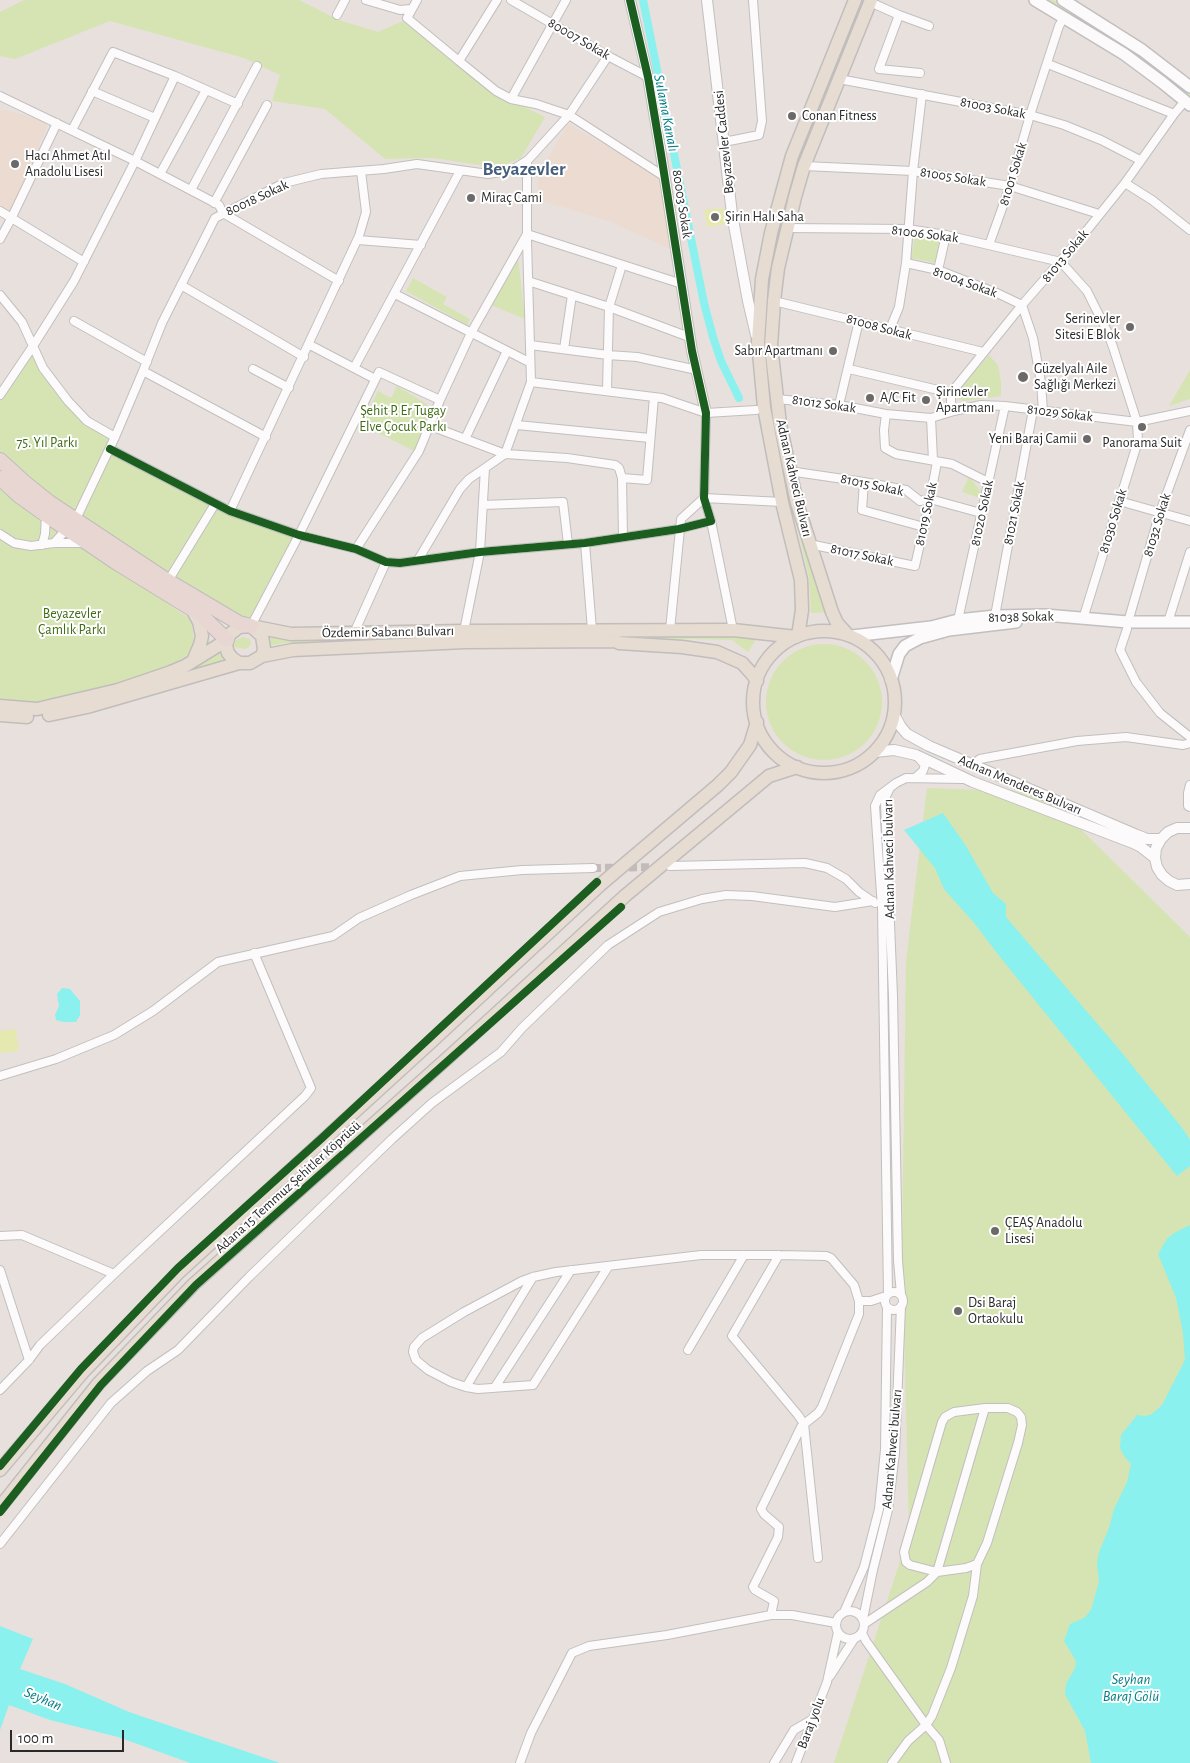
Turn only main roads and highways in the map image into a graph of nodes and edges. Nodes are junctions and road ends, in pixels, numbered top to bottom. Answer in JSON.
{"nodes":[{"id":1,"x":855,"y":0,"type":"edge"},
{"id":2,"x":1036,"y":0,"type":"edge"},
{"id":3,"x":871,"y":1,"type":"edge"},
{"id":4,"x":1068,"y":1,"type":"edge"},
{"id":5,"x":1190,"y":87,"type":"edge"},
{"id":6,"x":1188,"y":103,"type":"edge"},
{"id":7,"x":0,"y":460,"type":"edge"},
{"id":8,"x":0,"y":478,"type":"edge"},
{"id":9,"x":71,"y":524,"type":"junction"},
{"id":10,"x":192,"y":609,"type":"junction"},
{"id":11,"x":1190,"y":622,"type":"edge"},
{"id":12,"x":251,"y":626,"type":"junction"},
{"id":13,"x":1128,"y":626,"type":"junction"},
{"id":14,"x":1190,"y":627,"type":"edge"},
{"id":15,"x":850,"y":635,"type":"junction"},
{"id":16,"x":797,"y":637,"type":"junction"},
{"id":17,"x":227,"y":640,"type":"junction"},
{"id":18,"x":262,"y":656,"type":"junction"},
{"id":19,"x":193,"y":661,"type":"junction"},
{"id":20,"x":239,"y":663,"type":"junction"},
{"id":21,"x":892,"y":680,"type":"junction"},
{"id":22,"x":757,"y":681,"type":"junction"},
{"id":23,"x":0,"y":706,"type":"edge"},
{"id":24,"x":0,"y":714,"type":"edge"},
{"id":25,"x":757,"y":722,"type":"junction"},
{"id":26,"x":796,"y":767,"type":"junction"},
{"id":27,"x":0,"y":1470,"type":"edge"},
{"id":28,"x":0,"y":1507,"type":"edge"}],
"edges":[{"from":1,"to":16,"type":"main road","name":"Adnan Kahveci Bulvarı"},
{"from":2,"to":6,"type":"main road"},
{"from":3,"to":15,"type":"main road","name":"Adnan Kahveci Bulvarı"},
{"from":4,"to":5,"type":"main road"},
{"from":7,"to":9,"type":"highway"},
{"from":8,"to":9,"type":"highway"},
{"from":9,"to":10,"type":"highway"},
{"from":9,"to":12,"type":"highway"},
{"from":10,"to":17,"type":"highway"},
{"from":10,"to":19,"type":"main road"},
{"from":11,"to":13,"type":"main road","name":"81038 Sokak"},
{"from":12,"to":16,"type":"main road","name":"Özdemir Sabancı Bulvarı"},
{"from":12,"to":17,"type":"main road"},
{"from":12,"to":18,"type":"main road"},
{"from":13,"to":14,"type":"main road","name":"81038 Sokak"},
{"from":13,"to":15,"type":"main road","name":"81038 Sokak"},
{"from":13,"to":21,"type":"main road","name":"81038 Sokak"},
{"from":15,"to":16,"type":"main road"},
{"from":15,"to":21,"type":"main road"},
{"from":16,"to":22,"type":"main road"},
{"from":17,"to":19,"type":"main road"},
{"from":17,"to":20,"type":"main road"},
{"from":18,"to":20,"type":"main road","name":"Özdemir Sabancı Bulvarı"},
{"from":18,"to":22,"type":"main road","name":"Özdemir Sabancı Bulvarı"},
{"from":19,"to":23,"type":"main road"},
{"from":20,"to":24,"type":"main road","name":"Özdemir Sabancı Bulvarı"},
{"from":21,"to":26,"type":"main road"},
{"from":22,"to":25,"type":"main road"},
{"from":25,"to":26,"type":"main road"},
{"from":25,"to":27,"type":"main road","name":"Adana 15 Temmuz Şehitler Köprüsü"},
{"from":26,"to":28,"type":"main road","name":"Adana 15 Temmuz Şehitler Köprüsü"}]}
